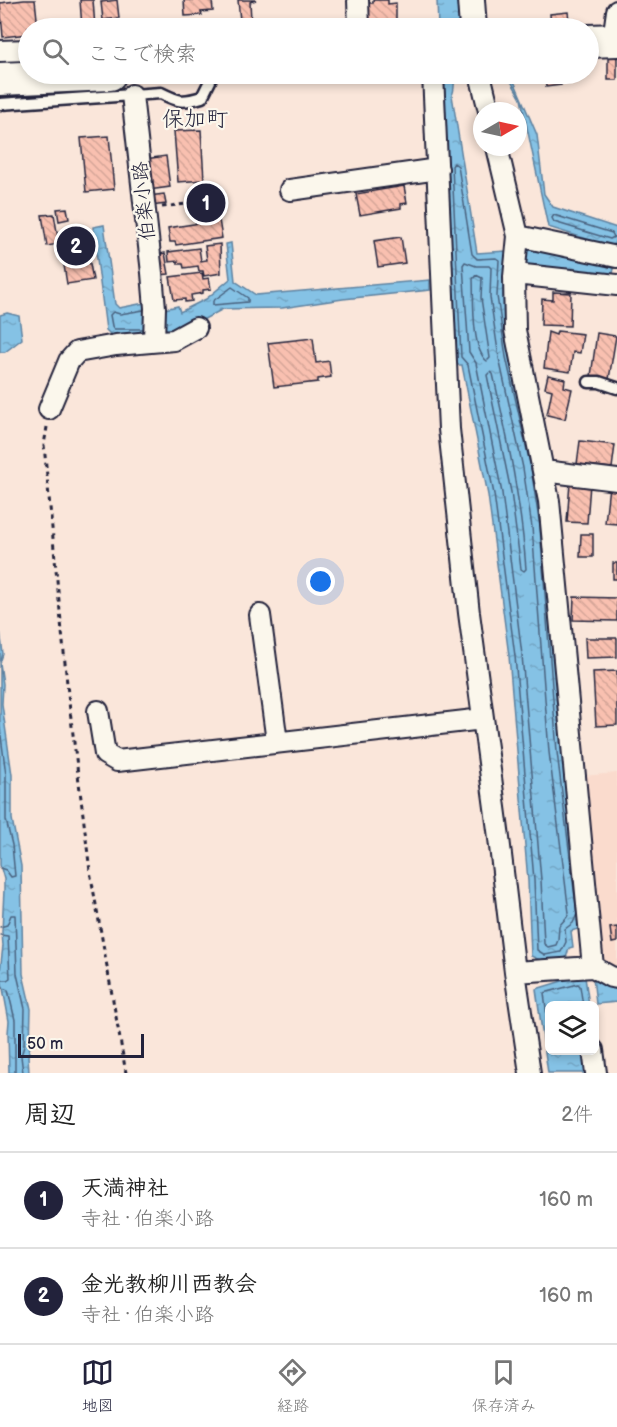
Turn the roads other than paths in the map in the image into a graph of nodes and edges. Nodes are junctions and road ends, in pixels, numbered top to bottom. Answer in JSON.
{"nodes":[{"id":1,"x":358,"y":0,"type":"edge"},
{"id":2,"x":471,"y":0,"type":"edge"},
{"id":3,"x":359,"y":18,"type":"edge"},
{"id":4,"x":472,"y":18,"type":"edge"},
{"id":5,"x":18,"y":50,"type":"edge"},
{"id":6,"x":0,"y":51,"type":"edge"},
{"id":7,"x":0,"y":79,"type":"edge"},
{"id":8,"x":18,"y":80,"type":"edge"},
{"id":9,"x":121,"y":84,"type":"edge"},
{"id":10,"x":208,"y":84,"type":"edge"},
{"id":11,"x":434,"y":84,"type":"edge"},
{"id":12,"x":482,"y":84,"type":"edge"},
{"id":13,"x":487,"y":102,"type":"edge"},
{"id":14,"x":0,"y":104,"type":"edge"},
{"id":15,"x":500,"y":156,"type":"edge"},
{"id":16,"x":438,"y":169,"type":"junction"},
{"id":17,"x":290,"y":190,"type":"dead end"},
{"id":18,"x":517,"y":244,"type":"junction"},
{"id":19,"x":617,"y":257,"type":"edge"},
{"id":20,"x":515,"y":274,"type":"junction"},
{"id":21,"x":617,"y":285,"type":"edge"},
{"id":22,"x":196,"y":328,"type":"dead end"},
{"id":23,"x":154,"y":339,"type":"junction"},
{"id":24,"x":589,"y":382,"type":"dead end"},
{"id":25,"x":617,"y":388,"type":"edge"},
{"id":26,"x":49,"y":409,"type":"road end"},
{"id":27,"x":544,"y":471,"type":"junction"},
{"id":28,"x":617,"y":480,"type":"edge"},
{"id":29,"x":260,"y":615,"type":"dead end"},
{"id":30,"x":98,"y":711,"type":"dead end"},
{"id":31,"x":483,"y":718,"type":"junction"},
{"id":32,"x":277,"y":742,"type":"junction"},
{"id":33,"x":593,"y":967,"type":"junction"},
{"id":34,"x":524,"y":971,"type":"junction"},
{"id":35,"x":617,"y":978,"type":"edge"},
{"id":36,"x":594,"y":1055,"type":"edge"},
{"id":37,"x":530,"y":1073,"type":"edge"},
{"id":38,"x":596,"y":1073,"type":"edge"}],
"edges":[{"from":1,"to":3,"type":"street"},
{"from":2,"to":4,"type":"street"},
{"from":5,"to":6,"type":"street"},
{"from":7,"to":8,"type":"main road"},
{"from":9,"to":10,"type":"lane"},
{"from":9,"to":14,"type":"lane"},
{"from":9,"to":23,"type":"street","name":"伯楽小路"},
{"from":11,"to":16,"type":"street"},
{"from":12,"to":13,"type":"street"},
{"from":15,"to":18,"type":"street"},
{"from":16,"to":17,"type":"street"},
{"from":16,"to":31,"type":"street"},
{"from":18,"to":19,"type":"street"},
{"from":18,"to":20,"type":"street"},
{"from":20,"to":21,"type":"street"},
{"from":20,"to":27,"type":"street"},
{"from":22,"to":23,"type":"street"},
{"from":23,"to":26,"type":"street"},
{"from":24,"to":25,"type":"lane"},
{"from":27,"to":28,"type":"street"},
{"from":27,"to":33,"type":"street"},
{"from":29,"to":32,"type":"street"},
{"from":30,"to":32,"type":"street"},
{"from":31,"to":32,"type":"street"},
{"from":31,"to":34,"type":"street"},
{"from":33,"to":34,"type":"street"},
{"from":33,"to":35,"type":"street"},
{"from":34,"to":37,"type":"street"},
{"from":36,"to":38,"type":"street"}]}
